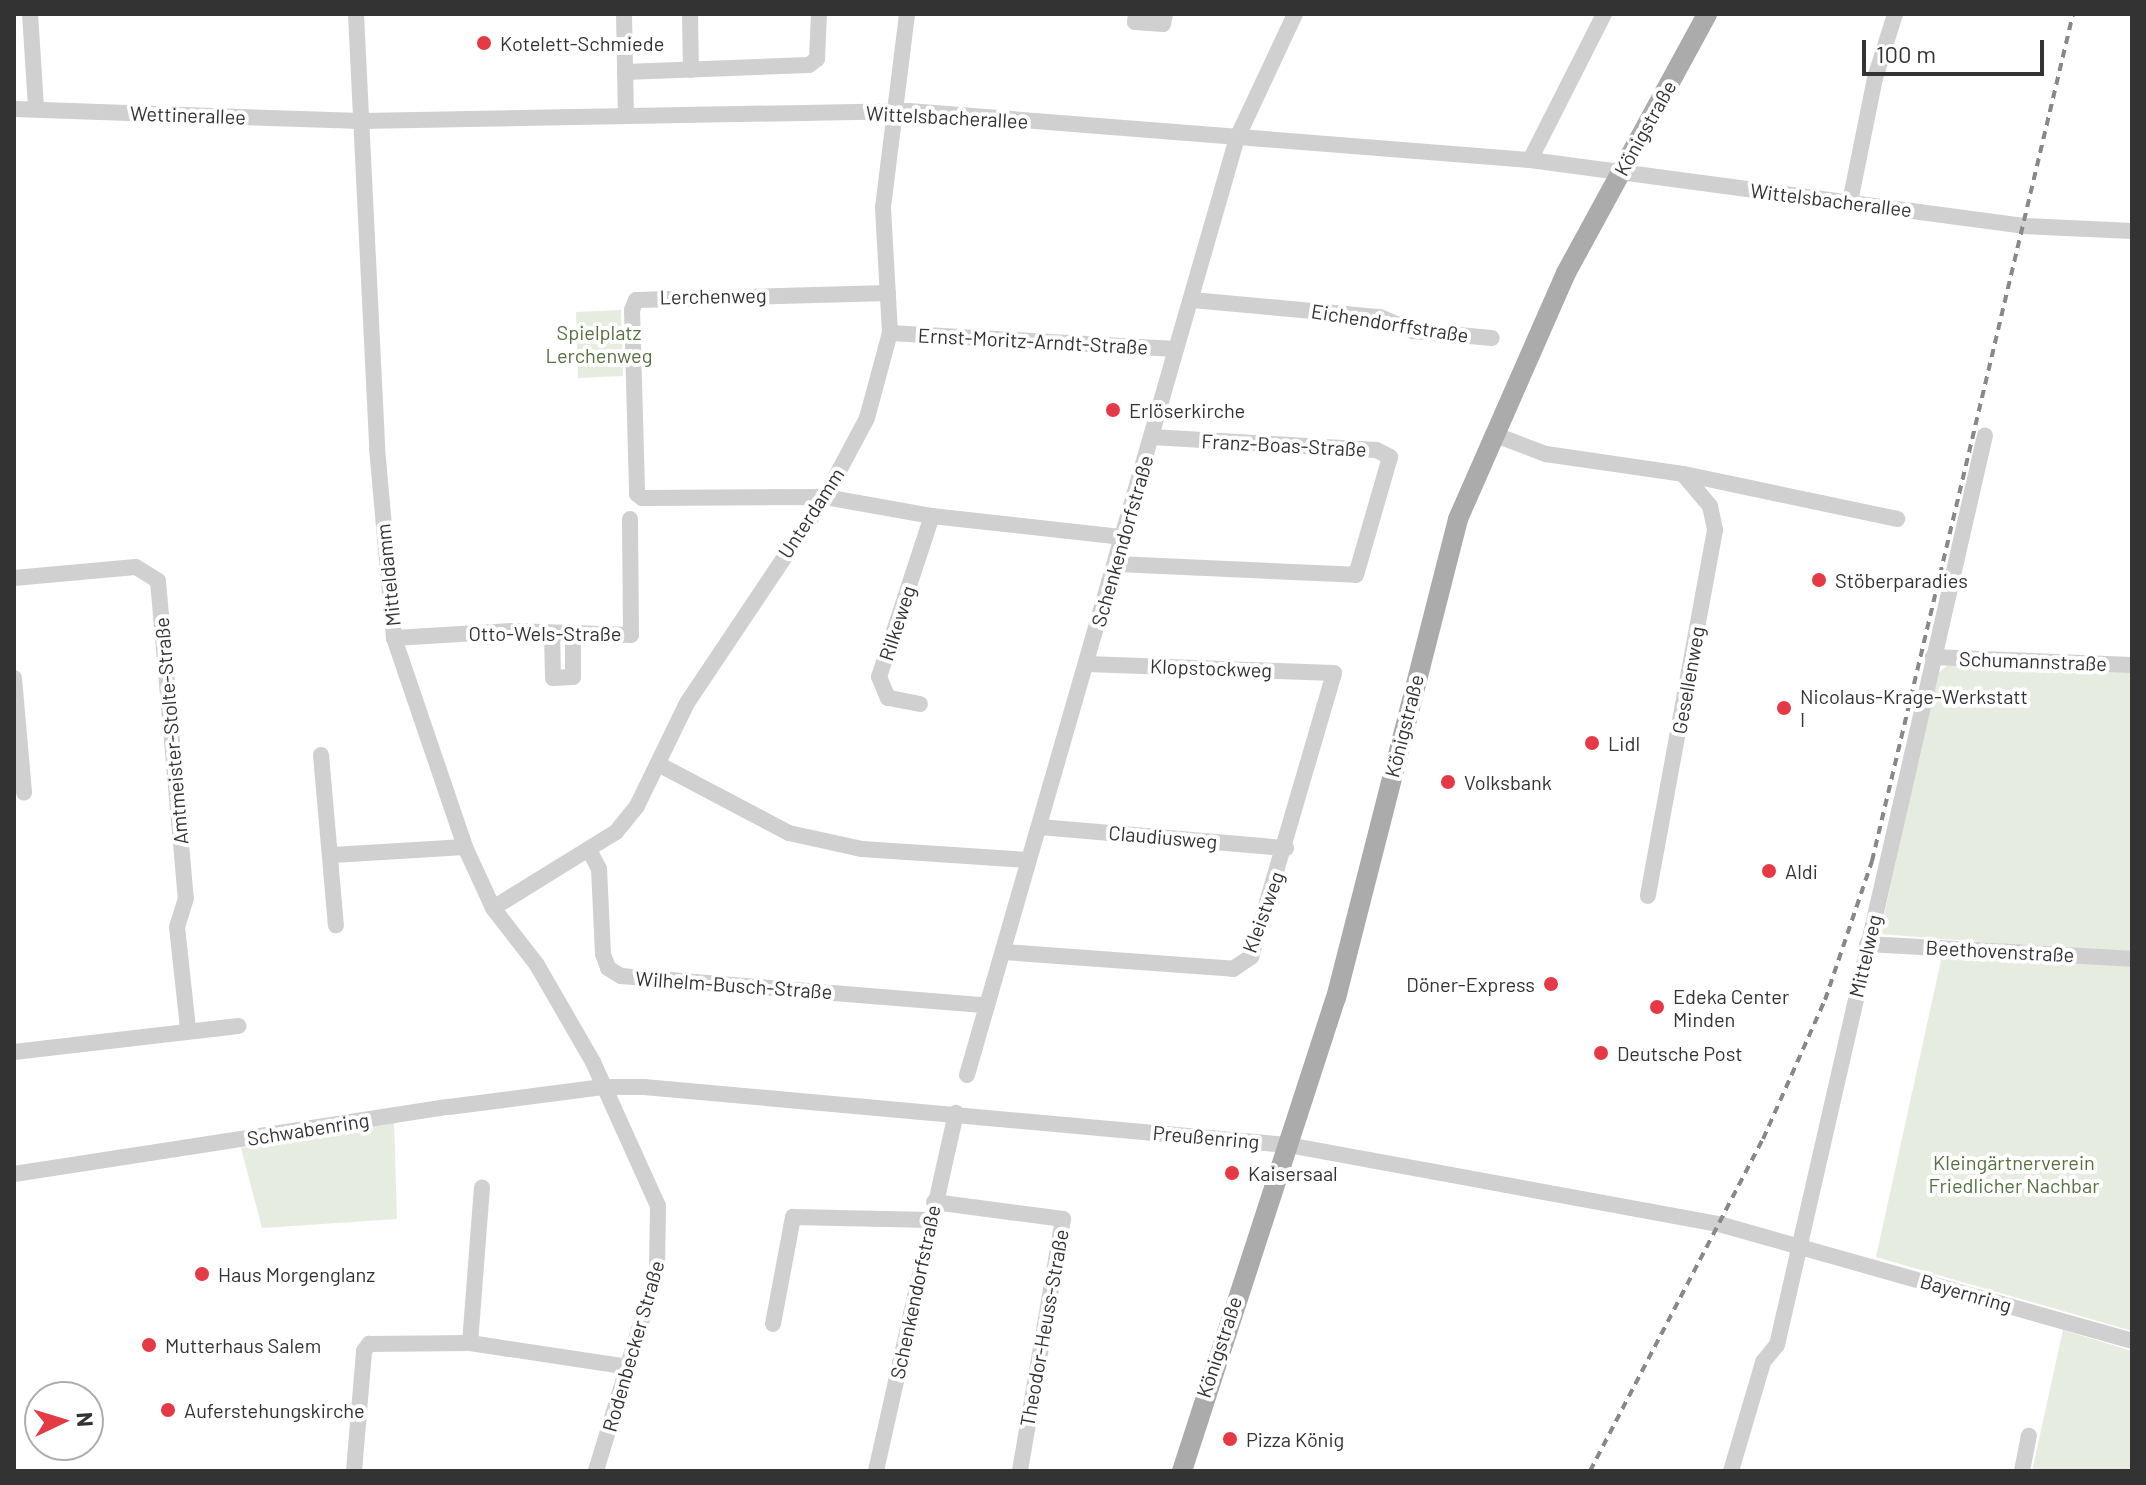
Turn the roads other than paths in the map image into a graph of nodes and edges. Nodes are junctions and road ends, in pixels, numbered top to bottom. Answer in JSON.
{"nodes":[{"id":1,"x":30,"y":14,"type":"edge"},
{"id":2,"x":356,"y":14,"type":"edge"},
{"id":3,"x":624,"y":14,"type":"edge"},
{"id":4,"x":690,"y":14,"type":"edge"},
{"id":5,"x":819,"y":14,"type":"edge"},
{"id":6,"x":907,"y":14,"type":"edge"},
{"id":7,"x":1136,"y":14,"type":"edge"},
{"id":8,"x":1165,"y":14,"type":"edge"},
{"id":9,"x":1295,"y":14,"type":"edge"},
{"id":10,"x":1604,"y":14,"type":"edge"},
{"id":11,"x":1707,"y":14,"type":"edge"},
{"id":12,"x":1895,"y":14,"type":"edge"},
{"id":13,"x":691,"y":70,"type":"junction"},
{"id":14,"x":625,"y":72,"type":"junction"},
{"id":15,"x":36,"y":108,"type":"junction"},
{"id":16,"x":14,"y":109,"type":"edge"},
{"id":17,"x":892,"y":111,"type":"junction"},
{"id":18,"x":626,"y":116,"type":"junction"},
{"id":19,"x":361,"y":121,"type":"junction"},
{"id":20,"x":1237,"y":138,"type":"junction"},
{"id":21,"x":1530,"y":160,"type":"junction"},
{"id":22,"x":1620,"y":172,"type":"junction"},
{"id":23,"x":1850,"y":202,"type":"junction"},
{"id":24,"x":2132,"y":231,"type":"edge"},
{"id":25,"x":888,"y":293,"type":"junction"},
{"id":26,"x":1192,"y":300,"type":"junction"},
{"id":27,"x":890,"y":333,"type":"junction"},
{"id":28,"x":1492,"y":338,"type":"dead end"},
{"id":29,"x":1176,"y":349,"type":"junction"},
{"id":30,"x":1493,"y":434,"type":"junction"},
{"id":31,"x":1985,"y":435,"type":"dead end"},
{"id":32,"x":1151,"y":437,"type":"junction"},
{"id":33,"x":1683,"y":474,"type":"junction"},
{"id":34,"x":825,"y":497,"type":"junction"},
{"id":35,"x":932,"y":516,"type":"junction"},
{"id":36,"x":630,"y":519,"type":"dead end"},
{"id":37,"x":1897,"y":519,"type":"dead end"},
{"id":38,"x":1121,"y":537,"type":"junction"},
{"id":39,"x":1117,"y":564,"type":"junction"},
{"id":40,"x":14,"y":578,"type":"edge"},
{"id":41,"x":552,"y":633,"type":"junction"},
{"id":42,"x":573,"y":635,"type":"junction"},
{"id":43,"x":394,"y":638,"type":"junction"},
{"id":44,"x":1933,"y":657,"type":"junction"},
{"id":45,"x":1087,"y":664,"type":"junction"},
{"id":46,"x":2132,"y":665,"type":"edge"},
{"id":47,"x":1334,"y":673,"type":"joint"},
{"id":48,"x":14,"y":678,"type":"edge"},
{"id":49,"x":920,"y":704,"type":"dead end"},
{"id":50,"x":321,"y":755,"type":"dead end"},
{"id":51,"x":658,"y":764,"type":"junction"},
{"id":52,"x":24,"y":793,"type":"dead end"},
{"id":53,"x":1040,"y":827,"type":"junction"},
{"id":54,"x":465,"y":847,"type":"junction"},
{"id":55,"x":1286,"y":848,"type":"junction"},
{"id":56,"x":589,"y":850,"type":"junction"},
{"id":57,"x":333,"y":855,"type":"junction"},
{"id":58,"x":1026,"y":860,"type":"junction"},
{"id":59,"x":1648,"y":896,"type":"dead end"},
{"id":60,"x":493,"y":908,"type":"junction"},
{"id":61,"x":336,"y":925,"type":"dead end"},
{"id":62,"x":1867,"y":944,"type":"junction"},
{"id":63,"x":1004,"y":952,"type":"junction"},
{"id":64,"x":2132,"y":959,"type":"edge"},
{"id":65,"x":983,"y":1005,"type":"junction"},
{"id":66,"x":238,"y":1026,"type":"dead end"},
{"id":67,"x":188,"y":1029,"type":"junction"},
{"id":68,"x":14,"y":1052,"type":"edge"},
{"id":69,"x":967,"y":1075,"type":"dead end"},
{"id":70,"x":603,"y":1087,"type":"junction"},
{"id":71,"x":956,"y":1113,"type":"junction"},
{"id":72,"x":1288,"y":1145,"type":"junction"},
{"id":73,"x":14,"y":1174,"type":"edge"},
{"id":74,"x":482,"y":1187,"type":"dead end"},
{"id":75,"x":934,"y":1202,"type":"junction"},
{"id":76,"x":931,"y":1220,"type":"junction"},
{"id":77,"x":1800,"y":1245,"type":"junction"},
{"id":78,"x":773,"y":1324,"type":"dead end"},
{"id":79,"x":2132,"y":1341,"type":"edge"},
{"id":80,"x":470,"y":1343,"type":"junction"},
{"id":81,"x":628,"y":1367,"type":"junction"},
{"id":82,"x":2029,"y":1436,"type":"dead end"},
{"id":83,"x":354,"y":1471,"type":"edge"},
{"id":84,"x":596,"y":1471,"type":"edge"},
{"id":85,"x":876,"y":1471,"type":"edge"},
{"id":86,"x":1020,"y":1471,"type":"edge"},
{"id":87,"x":1182,"y":1471,"type":"edge"},
{"id":88,"x":1731,"y":1471,"type":"edge"},
{"id":89,"x":2022,"y":1471,"type":"edge"}],
"edges":[{"from":1,"to":15,"type":"street"},
{"from":2,"to":19,"type":"street","name":"Mitteldamm"},
{"from":3,"to":14,"type":"street"},
{"from":4,"to":13,"type":"street"},
{"from":5,"to":13,"type":"street"},
{"from":6,"to":17,"type":"street","name":"Unterdamm"},
{"from":7,"to":8,"type":"street"},
{"from":9,"to":20,"type":"street","name":"Schenkendorfstraße"},
{"from":10,"to":21,"type":"street"},
{"from":11,"to":22,"type":"main road","name":"Königstraße"},
{"from":12,"to":23,"type":"street"},
{"from":13,"to":14,"type":"street"},
{"from":14,"to":18,"type":"street"},
{"from":15,"to":16,"type":"street","name":"Wettinerallee"},
{"from":15,"to":19,"type":"street","name":"Wettinerallee"},
{"from":17,"to":18,"type":"street","name":"Wittelsbacherallee"},
{"from":17,"to":20,"type":"street","name":"Wittelsbacherallee"},
{"from":17,"to":25,"type":"street","name":"Unterdamm"},
{"from":18,"to":19,"type":"street","name":"Wittelsbacherallee"},
{"from":19,"to":43,"type":"street","name":"Mitteldamm"},
{"from":20,"to":21,"type":"street","name":"Wittelsbacherallee"},
{"from":20,"to":26,"type":"street","name":"Schenkendorfstraße"},
{"from":21,"to":22,"type":"street","name":"Wittelsbacherallee"},
{"from":22,"to":23,"type":"street","name":"Wittelsbacherallee"},
{"from":22,"to":30,"type":"main road","name":"Königstraße"},
{"from":23,"to":24,"type":"street","name":"Wittelsbacherallee"},
{"from":25,"to":27,"type":"street","name":"Unterdamm"},
{"from":25,"to":34,"type":"street","name":"Lerchenweg"},
{"from":26,"to":28,"type":"street","name":"Eichendorffstraße"},
{"from":26,"to":29,"type":"street","name":"Schenkendorfstraße"},
{"from":27,"to":29,"type":"street","name":"Ernst-Moritz-Arndt-Straße"},
{"from":27,"to":34,"type":"street","name":"Unterdamm"},
{"from":29,"to":32,"type":"street","name":"Schenkendorfstraße"},
{"from":30,"to":33,"type":"street"},
{"from":30,"to":72,"type":"main road","name":"Königstraße"},
{"from":31,"to":44,"type":"street","name":"Mittelweg"},
{"from":32,"to":38,"type":"street","name":"Schenkendorfstraße"},
{"from":32,"to":39,"type":"street","name":"Franz-Boas-Straße"},
{"from":33,"to":37,"type":"street"},
{"from":33,"to":59,"type":"street","name":"Gesellenweg"},
{"from":34,"to":35,"type":"street"},
{"from":34,"to":51,"type":"street","name":"Unterdamm"},
{"from":35,"to":38,"type":"street"},
{"from":35,"to":49,"type":"street","name":"Rilkeweg"},
{"from":36,"to":42,"type":"street","name":"Otto-Wels-Straße"},
{"from":38,"to":39,"type":"street","name":"Schenkendorfstraße"},
{"from":39,"to":45,"type":"street","name":"Schenkendorfstraße"},
{"from":40,"to":67,"type":"street","name":"Amtmeister-Stolte-Straße"},
{"from":41,"to":42,"type":"street","name":"Otto-Wels-Straße"},
{"from":41,"to":42,"type":"street"},
{"from":41,"to":43,"type":"street","name":"Otto-Wels-Straße"},
{"from":43,"to":54,"type":"street","name":"Mitteldamm"},
{"from":44,"to":46,"type":"street","name":"Schumannstraße"},
{"from":44,"to":62,"type":"street","name":"Mittelweg"},
{"from":45,"to":47,"type":"street","name":"Klopstockweg"},
{"from":45,"to":53,"type":"street","name":"Schenkendorfstraße"},
{"from":47,"to":55,"type":"street","name":"Kleistweg"},
{"from":48,"to":52,"type":"street"},
{"from":50,"to":57,"type":"street"},
{"from":51,"to":56,"type":"street","name":"Unterdamm"},
{"from":51,"to":58,"type":"street"},
{"from":53,"to":55,"type":"street","name":"Claudiusweg"},
{"from":53,"to":58,"type":"street","name":"Schenkendorfstraße"},
{"from":54,"to":57,"type":"street"},
{"from":54,"to":60,"type":"street","name":"Mitteldamm"},
{"from":55,"to":63,"type":"street","name":"Kleistweg"},
{"from":56,"to":60,"type":"street","name":"Unterdamm"},
{"from":56,"to":65,"type":"street","name":"Wilhelm-Busch-Straße"},
{"from":57,"to":61,"type":"street"},
{"from":58,"to":63,"type":"street","name":"Schenkendorfstraße"},
{"from":60,"to":70,"type":"street","name":"Mitteldamm"},
{"from":62,"to":64,"type":"street","name":"Beethovenstraße"},
{"from":62,"to":77,"type":"street","name":"Mittelweg"},
{"from":63,"to":65,"type":"street","name":"Schenkendorfstraße"},
{"from":65,"to":69,"type":"street","name":"Schenkendorfstraße"},
{"from":66,"to":67,"type":"street"},
{"from":67,"to":68,"type":"street"},
{"from":70,"to":71,"type":"street","name":"Preußenring"},
{"from":70,"to":73,"type":"street","name":"Schwabenring"},
{"from":70,"to":81,"type":"street","name":"Rodenbecker Straße"},
{"from":71,"to":72,"type":"street","name":"Preußenring"},
{"from":71,"to":75,"type":"street","name":"Schenkendorfstraße"},
{"from":72,"to":77,"type":"street","name":"Preußenring"},
{"from":72,"to":87,"type":"main road","name":"Königstraße"},
{"from":74,"to":80,"type":"street"},
{"from":75,"to":76,"type":"street","name":"Schenkendorfstraße"},
{"from":75,"to":86,"type":"street","name":"Theodor-Heuss-Straße"},
{"from":76,"to":78,"type":"street"},
{"from":76,"to":85,"type":"street","name":"Schenkendorfstraße"},
{"from":77,"to":79,"type":"street","name":"Bayernring"},
{"from":77,"to":88,"type":"street","name":"Mittelweg"},
{"from":80,"to":81,"type":"street"},
{"from":80,"to":83,"type":"street"},
{"from":81,"to":84,"type":"street","name":"Rodenbecker Straße"},
{"from":82,"to":89,"type":"street"}]}
